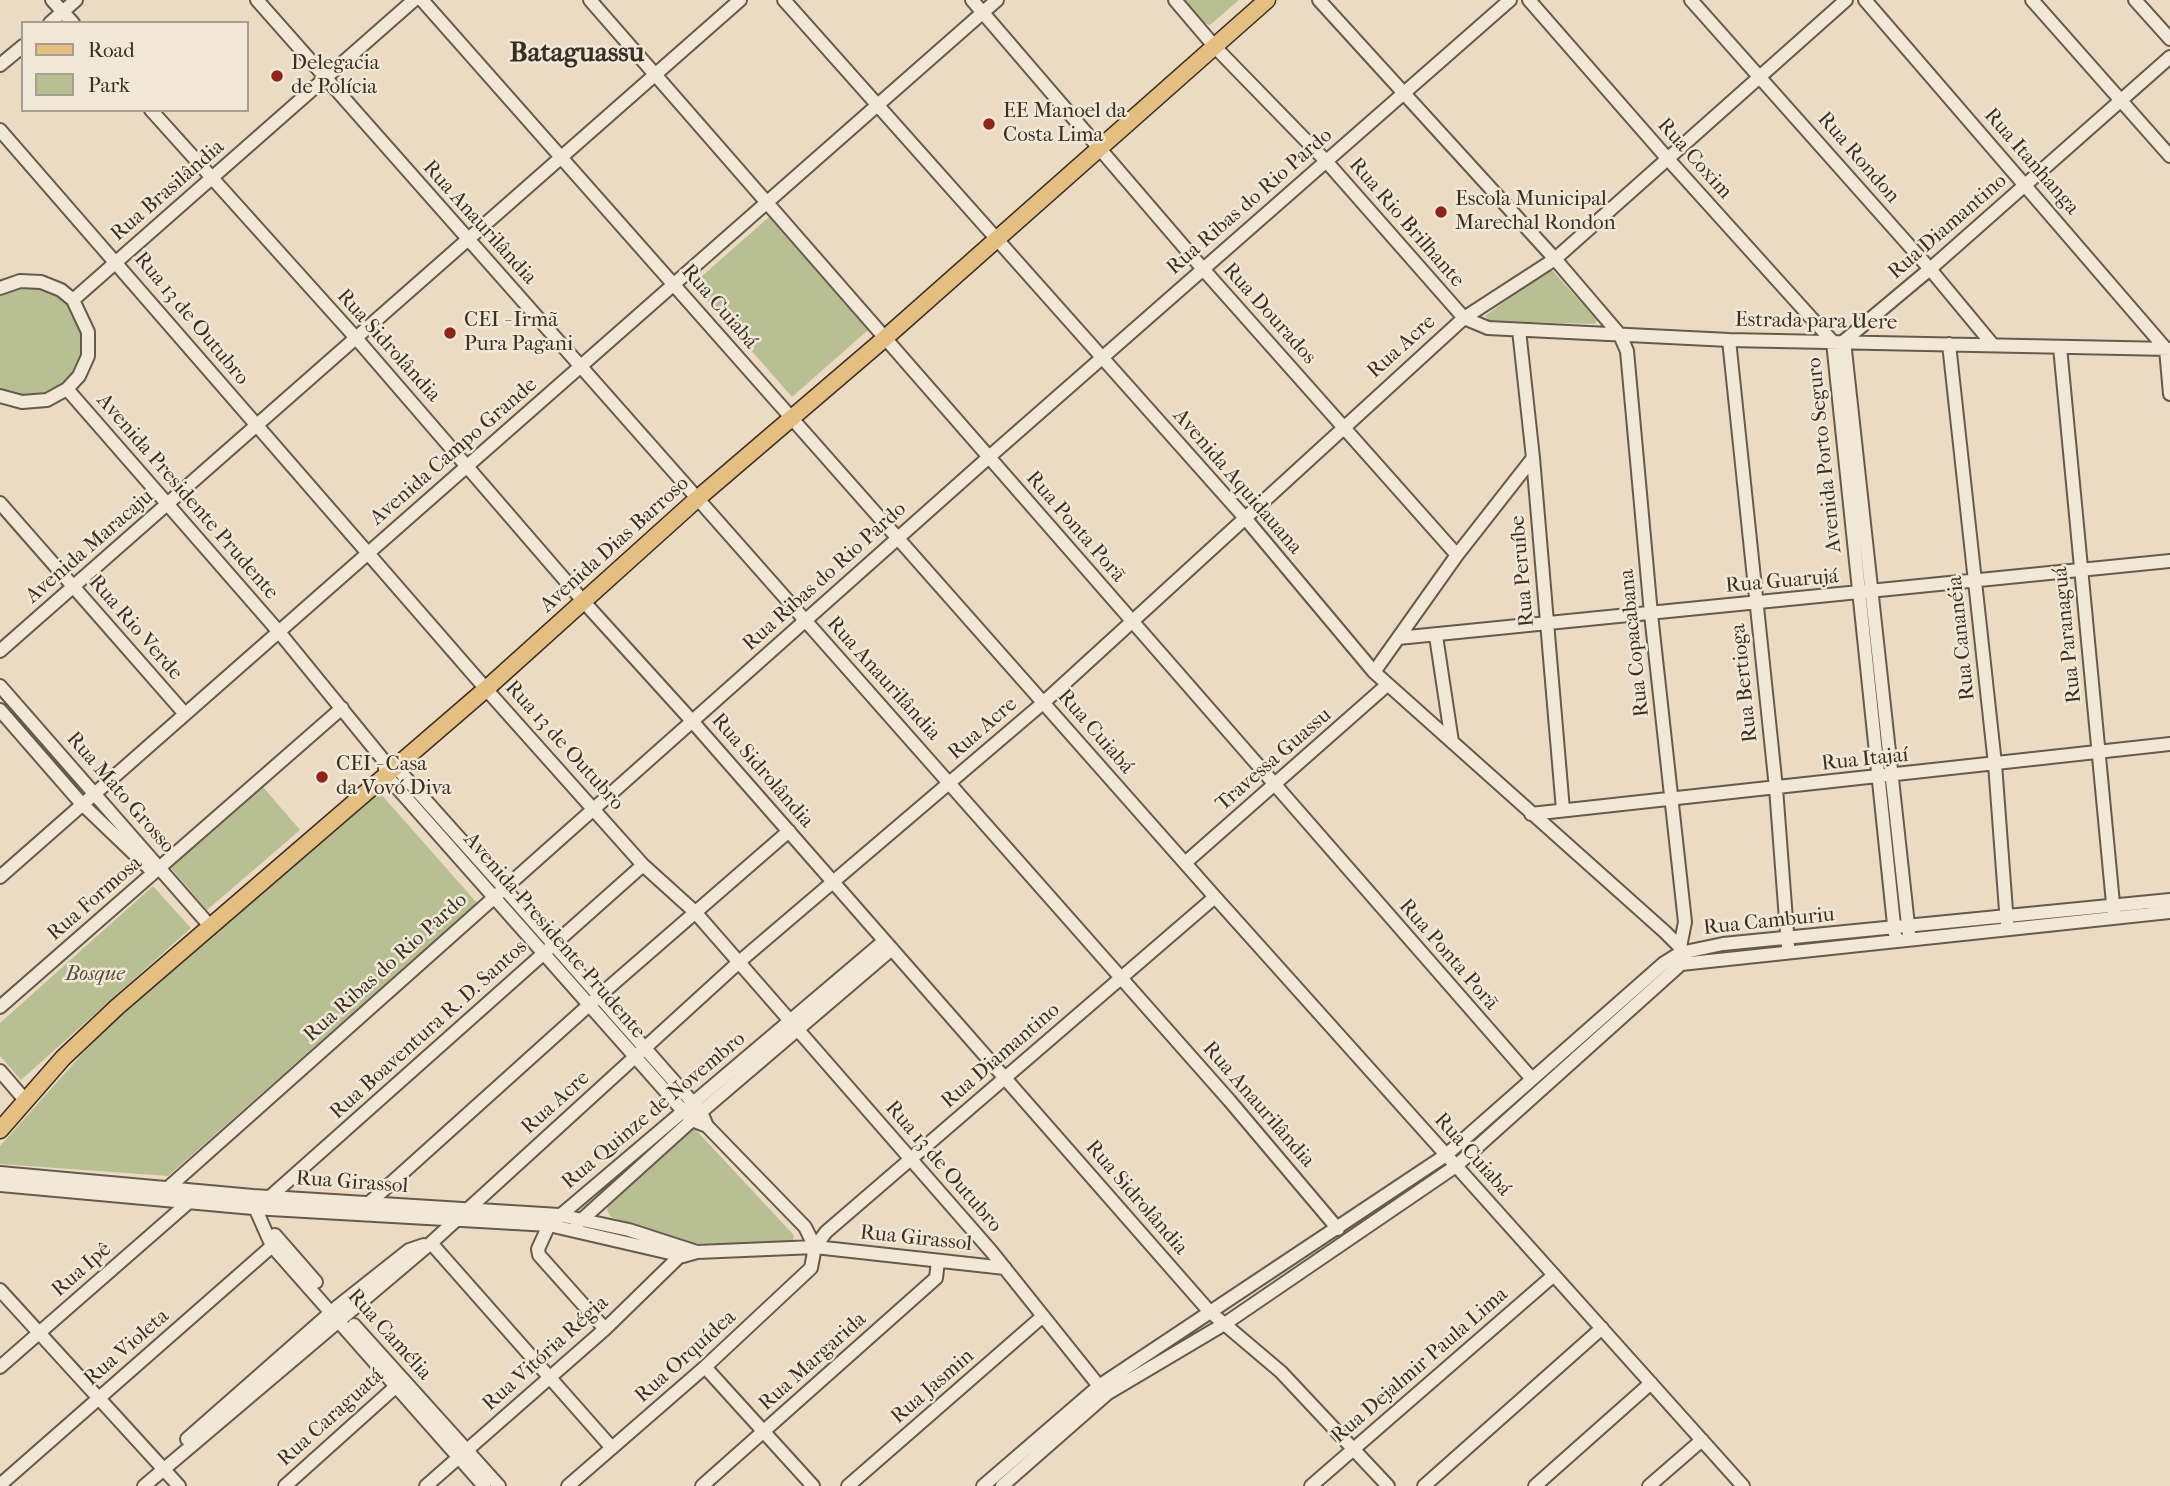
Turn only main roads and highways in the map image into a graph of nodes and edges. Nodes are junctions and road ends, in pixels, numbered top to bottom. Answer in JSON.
{"nodes":[{"id":1,"x":1267,"y":0,"type":"edge"},
{"id":2,"x":0,"y":1130,"type":"edge"}],
"edges":[{"from":1,"to":2,"type":"main road","name":"Avenida Dias Barroso"}]}
